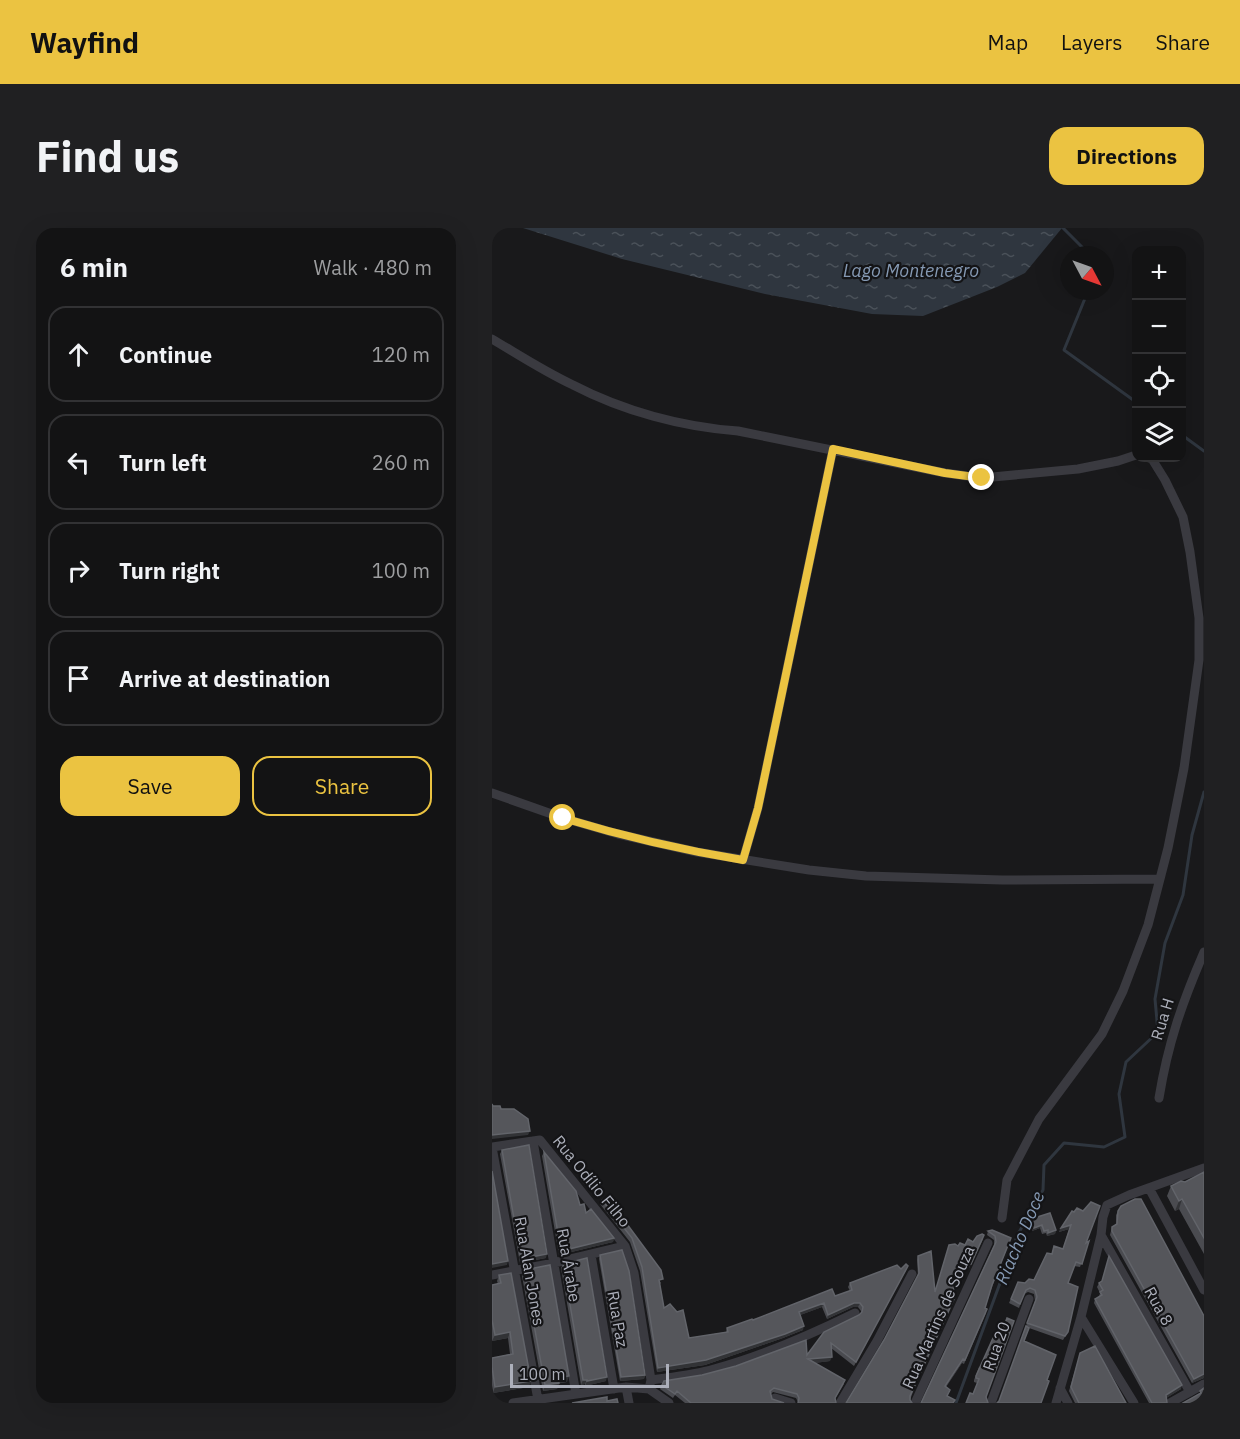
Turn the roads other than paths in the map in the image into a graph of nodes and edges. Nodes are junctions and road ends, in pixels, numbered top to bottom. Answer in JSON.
{"nodes":[{"id":1,"x":492,"y":339,"type":"edge"},
{"id":2,"x":833,"y":449,"type":"junction"},
{"id":3,"x":1132,"y":457,"type":"edge"},
{"id":4,"x":1154,"y":462,"type":"edge"},
{"id":5,"x":492,"y":793,"type":"edge"},
{"id":6,"x":743,"y":860,"type":"junction"},
{"id":7,"x":1160,"y":879,"type":"junction"},
{"id":8,"x":1204,"y":952,"type":"edge"},
{"id":9,"x":1159,"y":1098,"type":"dead end"},
{"id":10,"x":536,"y":1140,"type":"junction"},
{"id":11,"x":492,"y":1147,"type":"edge"},
{"id":12,"x":1204,"y":1168,"type":"edge"},
{"id":13,"x":1149,"y":1188,"type":"junction"},
{"id":14,"x":1002,"y":1218,"type":"dead end"},
{"id":15,"x":1101,"y":1235,"type":"junction"},
{"id":16,"x":988,"y":1243,"type":"dead end"},
{"id":17,"x":625,"y":1246,"type":"junction"},
{"id":18,"x":591,"y":1255,"type":"junction"},
{"id":19,"x":554,"y":1263,"type":"junction"},
{"id":20,"x":515,"y":1271,"type":"junction"},
{"id":21,"x":912,"y":1274,"type":"dead end"},
{"id":22,"x":492,"y":1275,"type":"edge"},
{"id":23,"x":1204,"y":1290,"type":"edge"},
{"id":24,"x":1029,"y":1299,"type":"dead end"},
{"id":25,"x":855,"y":1313,"type":"dead end"},
{"id":26,"x":1081,"y":1317,"type":"junction"},
{"id":27,"x":650,"y":1384,"type":"junction"},
{"id":28,"x":1204,"y":1384,"type":"edge"},
{"id":29,"x":626,"y":1387,"type":"junction"},
{"id":30,"x":1060,"y":1388,"type":"junction"},
{"id":31,"x":614,"y":1389,"type":"junction"},
{"id":32,"x":1190,"y":1392,"type":"junction"},
{"id":33,"x":576,"y":1395,"type":"junction"},
{"id":34,"x":776,"y":1398,"type":"edge"},
{"id":35,"x":538,"y":1400,"type":"junction"},
{"id":36,"x":550,"y":1401,"type":"edge"},
{"id":37,"x":513,"y":1403,"type":"edge"},
{"id":38,"x":629,"y":1403,"type":"edge"},
{"id":39,"x":669,"y":1403,"type":"edge"},
{"id":40,"x":791,"y":1403,"type":"edge"},
{"id":41,"x":840,"y":1403,"type":"edge"},
{"id":42,"x":915,"y":1403,"type":"edge"},
{"id":43,"x":991,"y":1403,"type":"edge"},
{"id":44,"x":1056,"y":1403,"type":"edge"},
{"id":45,"x":1068,"y":1403,"type":"edge"},
{"id":46,"x":1134,"y":1403,"type":"edge"},
{"id":47,"x":1170,"y":1403,"type":"edge"}],
"edges":[{"from":1,"to":2,"type":"street"},
{"from":2,"to":3,"type":"street"},
{"from":2,"to":6,"type":"street"},
{"from":4,"to":7,"type":"street"},
{"from":5,"to":6,"type":"street"},
{"from":6,"to":7,"type":"street"},
{"from":7,"to":14,"type":"street"},
{"from":8,"to":9,"type":"street","name":"Rua H"},
{"from":10,"to":11,"type":"street"},
{"from":10,"to":17,"type":"street","name":"Rua Odílio Filho"},
{"from":10,"to":19,"type":"street","name":"Rua Árabe"},
{"from":11,"to":20,"type":"street","name":"Rua Alan Jones"},
{"from":12,"to":13,"type":"street"},
{"from":13,"to":15,"type":"street"},
{"from":13,"to":23,"type":"street"},
{"from":15,"to":26,"type":"street"},
{"from":15,"to":32,"type":"street","name":"Rua 8"},
{"from":16,"to":42,"type":"street","name":"Rua Martins de Souza"},
{"from":17,"to":18,"type":"street"},
{"from":17,"to":27,"type":"street","name":"Rua Odílio Filho"},
{"from":18,"to":19,"type":"street"},
{"from":18,"to":31,"type":"street","name":"Rua Paz"},
{"from":19,"to":20,"type":"street"},
{"from":19,"to":33,"type":"street","name":"Rua Árabe"},
{"from":20,"to":22,"type":"street"},
{"from":20,"to":35,"type":"street","name":"Rua Alan Jones"},
{"from":21,"to":41,"type":"street"},
{"from":24,"to":43,"type":"street","name":"Rua 20"},
{"from":25,"to":27,"type":"street"},
{"from":26,"to":30,"type":"street"},
{"from":26,"to":46,"type":"street"},
{"from":27,"to":29,"type":"street"},
{"from":27,"to":39,"type":"street"},
{"from":28,"to":32,"type":"street"},
{"from":29,"to":31,"type":"street"},
{"from":29,"to":38,"type":"street"},
{"from":30,"to":44,"type":"street"},
{"from":30,"to":45,"type":"street"},
{"from":31,"to":33,"type":"street"},
{"from":32,"to":47,"type":"street"},
{"from":33,"to":36,"type":"street"},
{"from":34,"to":40,"type":"street"},
{"from":35,"to":36,"type":"street"},
{"from":35,"to":37,"type":"street"}]}
